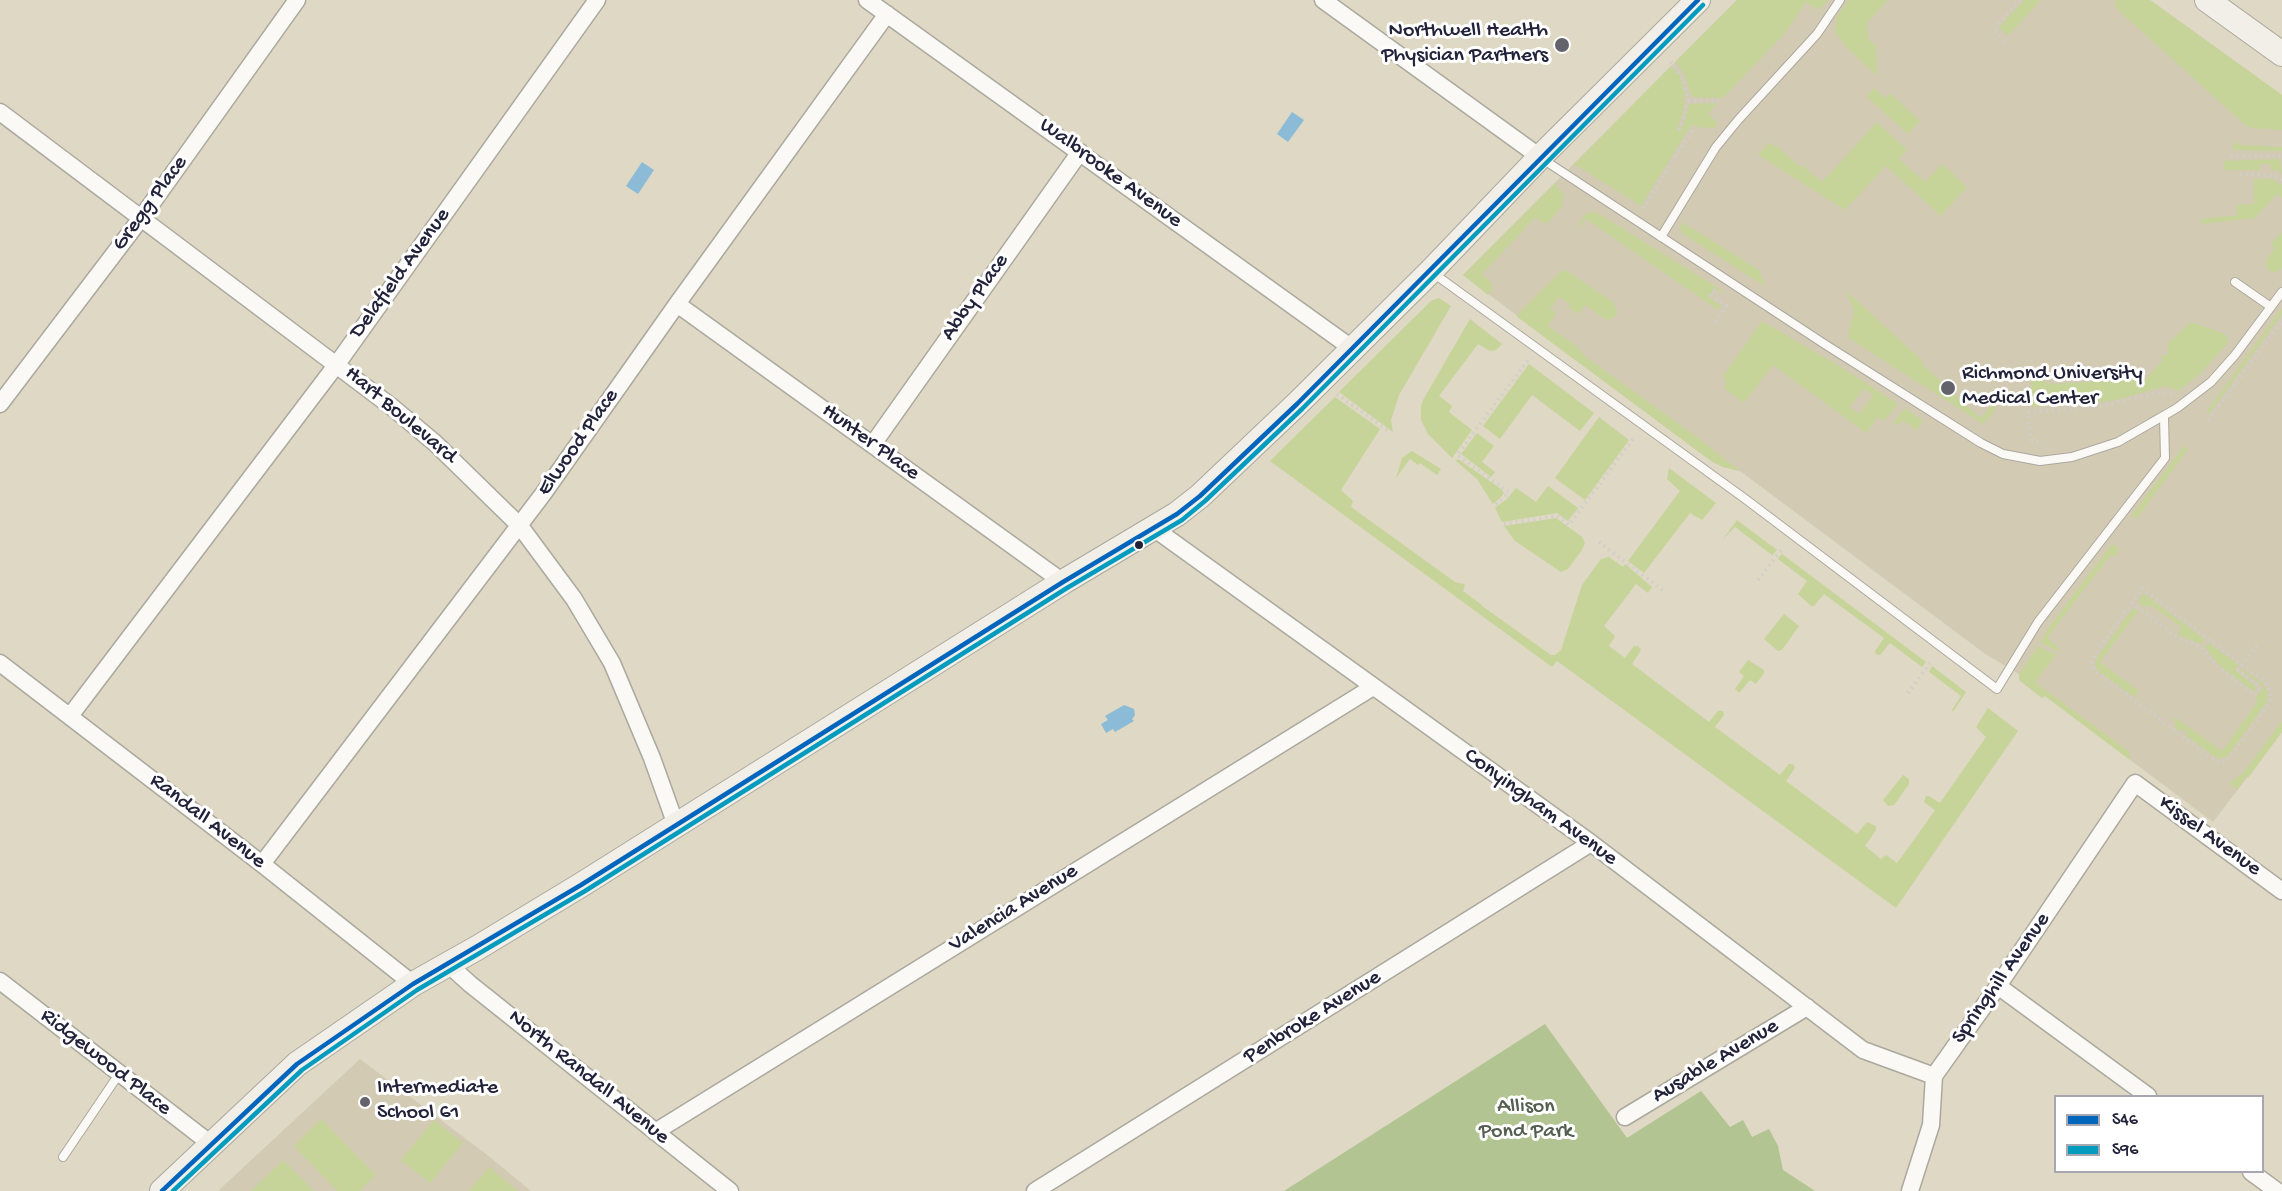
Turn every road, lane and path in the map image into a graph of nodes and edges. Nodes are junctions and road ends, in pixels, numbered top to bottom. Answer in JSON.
{"nodes":[{"id":1,"x":297,"y":0,"type":"edge"},
{"id":2,"x":597,"y":0,"type":"edge"},
{"id":3,"x":867,"y":0,"type":"edge"},
{"id":4,"x":1323,"y":0,"type":"edge"},
{"id":5,"x":1698,"y":0,"type":"edge"},
{"id":6,"x":1840,"y":0,"type":"edge"},
{"id":7,"x":2020,"y":0,"type":"edge"},
{"id":8,"x":2207,"y":0,"type":"edge"},
{"id":9,"x":887,"y":14,"type":"junction"},
{"id":10,"x":2004,"y":41,"type":"dead end"},
{"id":11,"x":2282,"y":54,"type":"edge"},
{"id":12,"x":1671,"y":62,"type":"dead end"},
{"id":13,"x":1688,"y":101,"type":"junction"},
{"id":14,"x":1719,"y":101,"type":"dead end"},
{"id":15,"x":0,"y":112,"type":"edge"},
{"id":16,"x":1694,"y":128,"type":"dead end"},
{"id":17,"x":1679,"y":130,"type":"dead end"},
{"id":18,"x":1080,"y":152,"type":"junction"},
{"id":19,"x":2231,"y":156,"type":"dead end"},
{"id":20,"x":2282,"y":156,"type":"edge"},
{"id":21,"x":1540,"y":157,"type":"junction"},
{"id":22,"x":2240,"y":174,"type":"dead end"},
{"id":23,"x":2282,"y":180,"type":"edge"},
{"id":24,"x":1642,"y":210,"type":"dead end"},
{"id":25,"x":142,"y":217,"type":"junction"},
{"id":26,"x":1660,"y":237,"type":"junction"},
{"id":27,"x":1431,"y":272,"type":"junction"},
{"id":28,"x":2235,"y":282,"type":"dead end"},
{"id":29,"x":2282,"y":292,"type":"edge"},
{"id":30,"x":1726,"y":298,"type":"dead end"},
{"id":31,"x":677,"y":304,"type":"junction"},
{"id":32,"x":2271,"y":307,"type":"junction"},
{"id":33,"x":2282,"y":321,"type":"edge"},
{"id":34,"x":1716,"y":322,"type":"dead end"},
{"id":35,"x":1353,"y":349,"type":"junction"},
{"id":36,"x":1528,"y":360,"type":"dead end"},
{"id":37,"x":336,"y":364,"type":"junction"},
{"id":38,"x":2026,"y":374,"type":"dead end"},
{"id":39,"x":1336,"y":394,"type":"dead end"},
{"id":40,"x":2174,"y":394,"type":"dead end"},
{"id":41,"x":0,"y":404,"type":"edge"},
{"id":42,"x":2028,"y":412,"type":"junction"},
{"id":43,"x":2164,"y":417,"type":"junction"},
{"id":44,"x":2208,"y":420,"type":"dead end"},
{"id":45,"x":1390,"y":432,"type":"dead end"},
{"id":46,"x":1633,"y":439,"type":"dead end"},
{"id":47,"x":2041,"y":443,"type":"dead end"},
{"id":48,"x":873,"y":444,"type":"junction"},
{"id":49,"x":1496,"y":504,"type":"dead end"},
{"id":50,"x":1504,"y":524,"type":"dead end"},
{"id":51,"x":520,"y":526,"type":"junction"},
{"id":52,"x":1152,"y":527,"type":"junction"},
{"id":53,"x":1599,"y":542,"type":"dead end"},
{"id":54,"x":1781,"y":550,"type":"dead end"},
{"id":55,"x":1758,"y":580,"type":"dead end"},
{"id":56,"x":1063,"y":582,"type":"junction"},
{"id":57,"x":1665,"y":592,"type":"dead end"},
{"id":58,"x":2132,"y":603,"type":"junction"},
{"id":59,"x":2208,"y":638,"type":"junction"},
{"id":60,"x":2259,"y":642,"type":"dead end"},
{"id":61,"x":2202,"y":647,"type":"junction"},
{"id":62,"x":0,"y":663,"type":"edge"},
{"id":63,"x":1930,"y":663,"type":"dead end"},
{"id":64,"x":2242,"y":664,"type":"junction"},
{"id":65,"x":1373,"y":687,"type":"junction"},
{"id":66,"x":1908,"y":693,"type":"dead end"},
{"id":67,"x":70,"y":716,"type":"junction"},
{"id":68,"x":2135,"y":783,"type":"joint"},
{"id":69,"x":676,"y":825,"type":"junction"},
{"id":70,"x":1591,"y":843,"type":"junction"},
{"id":71,"x":262,"y":864,"type":"junction"},
{"id":72,"x":2282,"y":891,"type":"edge"},
{"id":73,"x":448,"y":964,"type":"junction"},
{"id":74,"x":0,"y":981,"type":"edge"},
{"id":75,"x":413,"y":984,"type":"junction"},
{"id":76,"x":1998,"y":986,"type":"junction"},
{"id":77,"x":1807,"y":1007,"type":"junction"},
{"id":78,"x":119,"y":1074,"type":"junction"},
{"id":79,"x":1934,"y":1076,"type":"junction"},
{"id":80,"x":2147,"y":1095,"type":"edge"},
{"id":81,"x":1625,"y":1117,"type":"dead end"},
{"id":82,"x":656,"y":1132,"type":"junction"},
{"id":83,"x":211,"y":1144,"type":"junction"},
{"id":84,"x":63,"y":1157,"type":"dead end"},
{"id":85,"x":2252,"y":1173,"type":"edge"},
{"id":86,"x":162,"y":1191,"type":"edge"},
{"id":87,"x":730,"y":1191,"type":"edge"},
{"id":88,"x":1035,"y":1191,"type":"edge"},
{"id":89,"x":1910,"y":1191,"type":"edge"},
{"id":90,"x":2277,"y":1191,"type":"edge"}],
"edges":[{"from":1,"to":25,"type":"street","name":"Gregg Place"},
{"from":2,"to":37,"type":"street","name":"Delafield Avenue"},
{"from":3,"to":9,"type":"street","name":"Walbrooke Avenue"},
{"from":4,"to":21,"type":"street"},
{"from":5,"to":21,"type":"street"},
{"from":6,"to":26,"type":"lane"},
{"from":7,"to":10,"type":"path"},
{"from":8,"to":11,"type":"street"},
{"from":9,"to":18,"type":"street","name":"Walbrooke Avenue"},
{"from":9,"to":31,"type":"street","name":"Elwood Place"},
{"from":12,"to":13,"type":"path"},
{"from":13,"to":14,"type":"path"},
{"from":13,"to":17,"type":"path"},
{"from":15,"to":25,"type":"street","name":"Hart Boulevard"},
{"from":16,"to":24,"type":"path"},
{"from":18,"to":35,"type":"street","name":"Walbrooke Avenue"},
{"from":18,"to":48,"type":"street","name":"Abby Place"},
{"from":19,"to":20,"type":"path"},
{"from":21,"to":26,"type":"lane"},
{"from":21,"to":27,"type":"street"},
{"from":22,"to":23,"type":"path"},
{"from":25,"to":37,"type":"street","name":"Hart Boulevard"},
{"from":25,"to":41,"type":"street","name":"Gregg Place"},
{"from":26,"to":43,"type":"lane"},
{"from":27,"to":35,"type":"street"},
{"from":27,"to":43,"type":"lane"},
{"from":28,"to":32,"type":"lane"},
{"from":29,"to":32,"type":"lane"},
{"from":30,"to":34,"type":"path"},
{"from":31,"to":48,"type":"street","name":"Hunter Place"},
{"from":31,"to":51,"type":"street","name":"Elwood Place"},
{"from":32,"to":43,"type":"lane"},
{"from":33,"to":44,"type":"path"},
{"from":35,"to":52,"type":"street"},
{"from":36,"to":49,"type":"path"},
{"from":37,"to":51,"type":"street","name":"Hart Boulevard"},
{"from":37,"to":67,"type":"street","name":"Delafield Avenue"},
{"from":38,"to":42,"type":"path"},
{"from":39,"to":45,"type":"path"},
{"from":40,"to":42,"type":"path"},
{"from":42,"to":47,"type":"path"},
{"from":46,"to":50,"type":"path"},
{"from":48,"to":56,"type":"street","name":"Hunter Place"},
{"from":51,"to":69,"type":"street","name":"Hart Boulevard"},
{"from":51,"to":71,"type":"street","name":"Elwood Place"},
{"from":52,"to":56,"type":"street"},
{"from":52,"to":65,"type":"street","name":"Conyingham Avenue"},
{"from":53,"to":57,"type":"path"},
{"from":54,"to":55,"type":"path"},
{"from":56,"to":69,"type":"street"},
{"from":58,"to":59,"type":"path"},
{"from":58,"to":61,"type":"path"},
{"from":58,"to":64,"type":"path"},
{"from":59,"to":61,"type":"path"},
{"from":59,"to":64,"type":"path"},
{"from":60,"to":64,"type":"path"},
{"from":61,"to":64,"type":"path"},
{"from":62,"to":67,"type":"street","name":"Randall Avenue"},
{"from":63,"to":66,"type":"path"},
{"from":65,"to":70,"type":"street","name":"Conyingham Avenue"},
{"from":65,"to":82,"type":"street","name":"Valencia Avenue"},
{"from":67,"to":71,"type":"street","name":"Randall Avenue"},
{"from":68,"to":72,"type":"street","name":"Kissel Avenue"},
{"from":68,"to":76,"type":"street","name":"Springhill Avenue"},
{"from":69,"to":73,"type":"street"},
{"from":70,"to":77,"type":"street","name":"Conyingham Avenue"},
{"from":70,"to":88,"type":"street","name":"Penbroke Avenue"},
{"from":71,"to":75,"type":"street","name":"Randall Avenue"},
{"from":73,"to":75,"type":"street"},
{"from":73,"to":82,"type":"street","name":"North Randall Avenue"},
{"from":74,"to":78,"type":"street","name":"Ridgewood Place"},
{"from":75,"to":83,"type":"street"},
{"from":76,"to":79,"type":"street","name":"Springhill Avenue"},
{"from":76,"to":80,"type":"street"},
{"from":77,"to":79,"type":"street","name":"Conyingham Avenue"},
{"from":77,"to":81,"type":"street","name":"Ausable Avenue"},
{"from":78,"to":83,"type":"street","name":"Ridgewood Place"},
{"from":78,"to":84,"type":"lane"},
{"from":79,"to":89,"type":"street"},
{"from":82,"to":87,"type":"street","name":"North Randall Avenue"},
{"from":83,"to":86,"type":"street"},
{"from":85,"to":90,"type":"street"}]}
